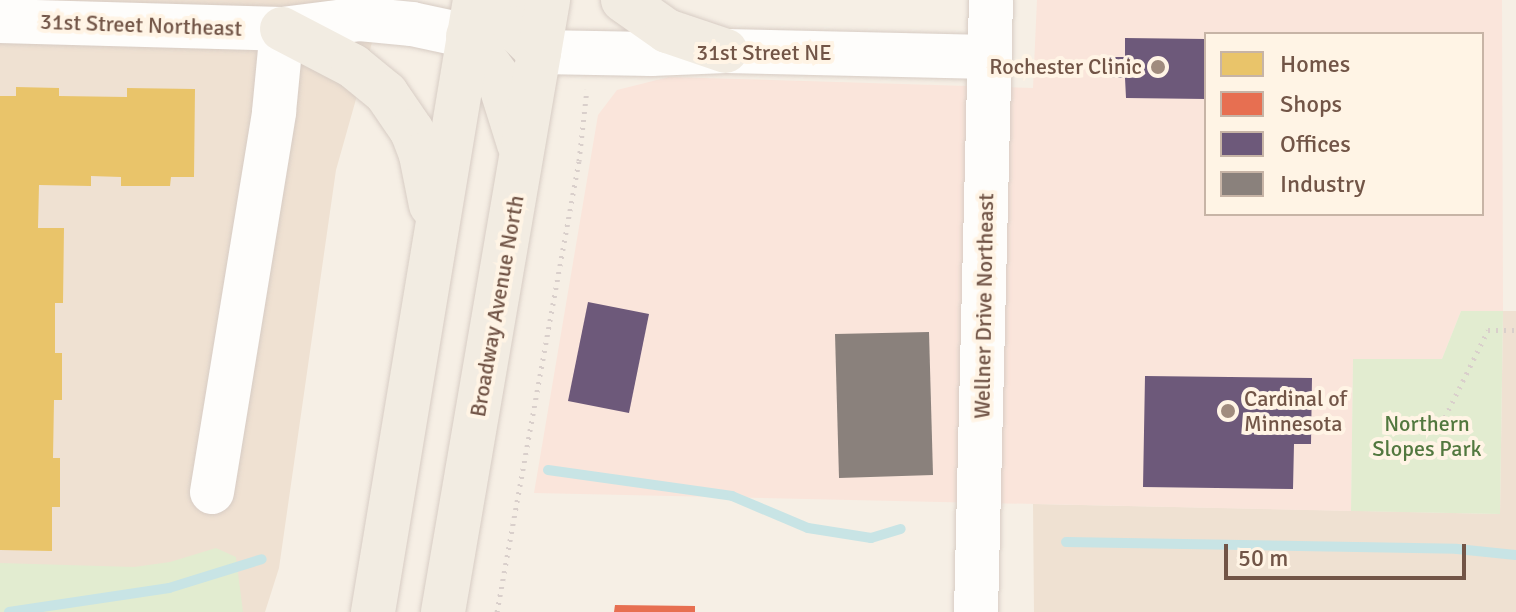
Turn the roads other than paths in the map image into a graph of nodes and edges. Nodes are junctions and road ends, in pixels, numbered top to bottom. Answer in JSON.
{"nodes":[{"id":1,"x":503,"y":0,"type":"edge"},
{"id":2,"x":548,"y":0,"type":"edge"},
{"id":3,"x":623,"y":0,"type":"edge"},
{"id":4,"x":991,"y":0,"type":"edge"},
{"id":5,"x":472,"y":18,"type":"edge"},
{"id":6,"x":0,"y":21,"type":"edge"},
{"id":7,"x":282,"y":29,"type":"junction"},
{"id":8,"x":726,"y":51,"type":"junction"},
{"id":9,"x":539,"y":52,"type":"junction"},
{"id":10,"x":989,"y":57,"type":"junction"},
{"id":11,"x":523,"y":158,"type":"junction"},
{"id":12,"x":434,"y":229,"type":"junction"},
{"id":13,"x":212,"y":492,"type":"dead end"},
{"id":14,"x":373,"y":612,"type":"edge"},
{"id":15,"x":443,"y":612,"type":"edge"},
{"id":16,"x":976,"y":612,"type":"edge"}],
"edges":[{"from":1,"to":9,"type":"main road"},
{"from":2,"to":9,"type":"main road","name":"Broadway Avenue North"},
{"from":3,"to":8,"type":"main road"},
{"from":4,"to":10,"type":"street","name":"Wellner Drive Northeast"},
{"from":5,"to":7,"type":"street","name":"31st Street Northeast"},
{"from":5,"to":11,"type":"main road"},
{"from":5,"to":12,"type":"main road"},
{"from":6,"to":7,"type":"street","name":"31st Street Northeast"},
{"from":7,"to":12,"type":"main road"},
{"from":7,"to":13,"type":"street"},
{"from":8,"to":9,"type":"street","name":"31st Street NE"},
{"from":8,"to":10,"type":"street","name":"31st Street NE"},
{"from":9,"to":11,"type":"main road","name":"Broadway Avenue North"},
{"from":10,"to":16,"type":"street","name":"Wellner Drive Northeast"},
{"from":11,"to":15,"type":"main road","name":"Broadway Avenue North"},
{"from":12,"to":14,"type":"main road"}]}
